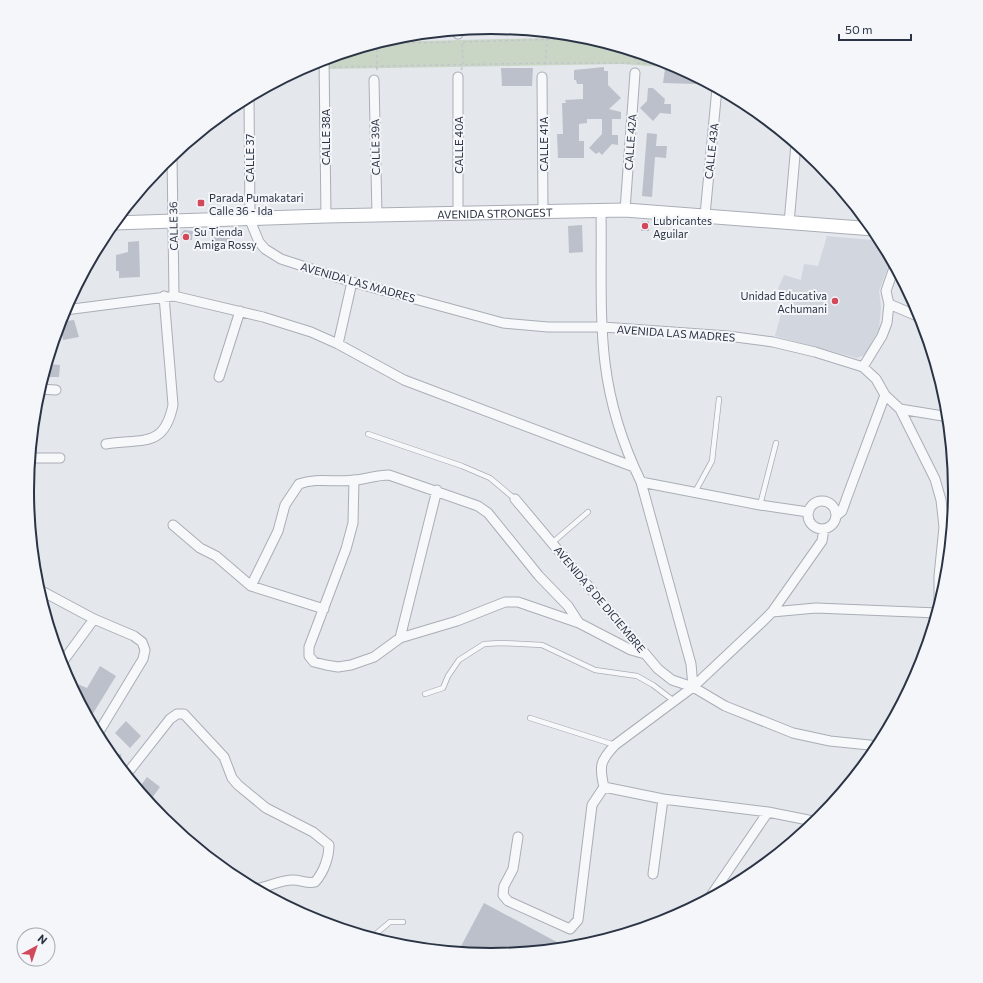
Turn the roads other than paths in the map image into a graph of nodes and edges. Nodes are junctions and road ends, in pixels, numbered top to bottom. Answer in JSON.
{"nodes":[{"id":1,"x":324,"y":66,"type":"edge"},
{"id":2,"x":635,"y":73,"type":"road end"},
{"id":3,"x":458,"y":77,"type":"road end"},
{"id":4,"x":542,"y":77,"type":"dead end"},
{"id":5,"x":374,"y":80,"type":"road end"},
{"id":6,"x":717,"y":93,"type":"edge"},
{"id":7,"x":249,"y":104,"type":"edge"},
{"id":8,"x":795,"y":150,"type":"edge"},
{"id":9,"x":172,"y":164,"type":"edge"},
{"id":10,"x":601,"y":210,"type":"junction"},
{"id":11,"x":625,"y":210,"type":"junction"},
{"id":12,"x":543,"y":212,"type":"junction"},
{"id":13,"x":458,"y":214,"type":"junction"},
{"id":14,"x":377,"y":215,"type":"junction"},
{"id":15,"x":705,"y":215,"type":"junction"},
{"id":16,"x":326,"y":216,"type":"junction"},
{"id":17,"x":173,"y":220,"type":"junction"},
{"id":18,"x":250,"y":220,"type":"junction"},
{"id":19,"x":122,"y":223,"type":"edge"},
{"id":20,"x":789,"y":223,"type":"junction"},
{"id":21,"x":866,"y":228,"type":"edge"},
{"id":22,"x":892,"y":271,"type":"edge"},
{"id":23,"x":352,"y":282,"type":"junction"},
{"id":24,"x":169,"y":296,"type":"junction"},
{"id":25,"x":888,"y":304,"type":"junction"},
{"id":26,"x":72,"y":309,"type":"edge"},
{"id":27,"x":240,"y":311,"type":"junction"},
{"id":28,"x":913,"y":314,"type":"edge"},
{"id":29,"x":603,"y":327,"type":"junction"},
{"id":30,"x":338,"y":344,"type":"junction"},
{"id":31,"x":863,"y":367,"type":"junction"},
{"id":32,"x":219,"y":377,"type":"dead end"},
{"id":33,"x":46,"y":389,"type":"edge"},
{"id":34,"x":56,"y":390,"type":"dead end"},
{"id":35,"x":885,"y":395,"type":"junction"},
{"id":36,"x":719,"y":399,"type":"dead end"},
{"id":37,"x":900,"y":409,"type":"junction"},
{"id":38,"x":942,"y":416,"type":"edge"},
{"id":39,"x":368,"y":434,"type":"dead end"},
{"id":40,"x":776,"y":443,"type":"dead end"},
{"id":41,"x":106,"y":444,"type":"dead end"},
{"id":42,"x":35,"y":458,"type":"edge"},
{"id":43,"x":60,"y":458,"type":"dead end"},
{"id":44,"x":634,"y":467,"type":"junction"},
{"id":45,"x":354,"y":480,"type":"junction"},
{"id":46,"x":641,"y":482,"type":"junction"},
{"id":47,"x":437,"y":490,"type":"junction"},
{"id":48,"x":695,"y":492,"type":"junction"},
{"id":49,"x":515,"y":500,"type":"joint"},
{"id":50,"x":760,"y":505,"type":"junction"},
{"id":51,"x":588,"y":512,"type":"dead end"},
{"id":52,"x":808,"y":512,"type":"junction"},
{"id":53,"x":836,"y":516,"type":"junction"},
{"id":54,"x":173,"y":525,"type":"dead end"},
{"id":55,"x":824,"y":529,"type":"junction"},
{"id":56,"x":552,"y":542,"type":"junction"},
{"id":57,"x":939,"y":585,"type":"edge"},
{"id":58,"x":252,"y":586,"type":"junction"},
{"id":59,"x":46,"y":593,"type":"edge"},
{"id":60,"x":324,"y":609,"type":"junction"},
{"id":61,"x":772,"y":612,"type":"junction"},
{"id":62,"x":932,"y":613,"type":"edge"},
{"id":63,"x":94,"y":619,"type":"junction"},
{"id":64,"x":579,"y":623,"type":"junction"},
{"id":65,"x":400,"y":638,"type":"junction"},
{"id":66,"x":645,"y":654,"type":"junction"},
{"id":67,"x":65,"y":658,"type":"edge"},
{"id":68,"x":693,"y":687,"type":"junction"},
{"id":69,"x":426,"y":694,"type":"dead end"},
{"id":70,"x":674,"y":701,"type":"junction"},
{"id":71,"x":530,"y":718,"type":"dead end"},
{"id":72,"x":101,"y":729,"type":"edge"},
{"id":73,"x":615,"y":745,"type":"junction"},
{"id":74,"x":872,"y":745,"type":"edge"},
{"id":75,"x":129,"y":771,"type":"edge"},
{"id":76,"x":604,"y":788,"type":"junction"},
{"id":77,"x":663,"y":799,"type":"junction"},
{"id":78,"x":768,"y":812,"type":"junction"},
{"id":79,"x":809,"y":820,"type":"edge"},
{"id":80,"x":518,"y":837,"type":"dead end"},
{"id":81,"x":653,"y":874,"type":"dead end"},
{"id":82,"x":263,"y":888,"type":"edge"},
{"id":83,"x":714,"y":891,"type":"edge"},
{"id":84,"x":403,"y":922,"type":"dead end"},
{"id":85,"x":377,"y":934,"type":"edge"}],
"edges":[{"from":1,"to":16,"type":"street","name":"CALLE 38A"},
{"from":2,"to":11,"type":"street","name":"CALLE 42A"},
{"from":3,"to":13,"type":"street","name":"CALLE 40A"},
{"from":4,"to":12,"type":"street","name":"CALLE 41A"},
{"from":5,"to":14,"type":"street","name":"CALLE 39A"},
{"from":6,"to":15,"type":"street","name":"CALLE 43A"},
{"from":7,"to":18,"type":"street","name":"CALLE 37"},
{"from":8,"to":20,"type":"street"},
{"from":9,"to":17,"type":"street","name":"CALLE 36"},
{"from":10,"to":11,"type":"main road","name":"AVENIDA STRONGEST"},
{"from":10,"to":12,"type":"main road","name":"AVENIDA STRONGEST"},
{"from":10,"to":29,"type":"street"},
{"from":11,"to":15,"type":"main road","name":"AVENIDA STRONGEST"},
{"from":12,"to":13,"type":"main road","name":"AVENIDA STRONGEST"},
{"from":13,"to":14,"type":"main road","name":"AVENIDA STRONGEST"},
{"from":14,"to":16,"type":"main road","name":"AVENIDA STRONGEST"},
{"from":15,"to":20,"type":"main road","name":"AVENIDA STRONGEST"},
{"from":16,"to":18,"type":"main road","name":"AVENIDA STRONGEST"},
{"from":17,"to":18,"type":"main road","name":"AVENIDA STRONGEST"},
{"from":17,"to":19,"type":"main road","name":"AVENIDA STRONGEST"},
{"from":17,"to":24,"type":"street","name":"CALLE 36"},
{"from":18,"to":23,"type":"street","name":"AVENIDA LAS MADRES"},
{"from":20,"to":21,"type":"main road","name":"AVENIDA STRONGEST"},
{"from":22,"to":25,"type":"street"},
{"from":23,"to":29,"type":"street","name":"AVENIDA LAS MADRES"},
{"from":23,"to":30,"type":"street"},
{"from":24,"to":26,"type":"street"},
{"from":24,"to":27,"type":"street"},
{"from":24,"to":41,"type":"street","name":"CALLE 36"},
{"from":25,"to":28,"type":"street"},
{"from":25,"to":31,"type":"street"},
{"from":27,"to":30,"type":"street"},
{"from":27,"to":32,"type":"street"},
{"from":29,"to":31,"type":"street","name":"AVENIDA LAS MADRES"},
{"from":29,"to":44,"type":"street"},
{"from":30,"to":44,"type":"street"},
{"from":31,"to":35,"type":"street","name":"AVENIDA LAS MADRES"},
{"from":33,"to":34,"type":"street"},
{"from":35,"to":37,"type":"street","name":"AVENIDA LAS MADRES"},
{"from":35,"to":53,"type":"street"},
{"from":36,"to":48,"type":"lane"},
{"from":37,"to":38,"type":"street"},
{"from":37,"to":57,"type":"street","name":"AVENIDA LAS MADRES"},
{"from":39,"to":49,"type":"lane"},
{"from":40,"to":50,"type":"lane"},
{"from":42,"to":43,"type":"street"},
{"from":44,"to":46,"type":"street"},
{"from":45,"to":47,"type":"street"},
{"from":45,"to":58,"type":"street"},
{"from":45,"to":60,"type":"street"},
{"from":46,"to":48,"type":"street"},
{"from":46,"to":68,"type":"street"},
{"from":47,"to":64,"type":"street"},
{"from":47,"to":65,"type":"street"},
{"from":48,"to":50,"type":"street"},
{"from":49,"to":56,"type":"street","name":"AVENIDA 8 DE DICIEMBRE"},
{"from":50,"to":52,"type":"street"},
{"from":51,"to":56,"type":"lane"},
{"from":52,"to":53,"type":"street"},
{"from":52,"to":55,"type":"street"},
{"from":53,"to":55,"type":"street"},
{"from":54,"to":58,"type":"street"},
{"from":55,"to":61,"type":"street"},
{"from":56,"to":66,"type":"street","name":"AVENIDA 8 DE DICIEMBRE"},
{"from":58,"to":60,"type":"street"},
{"from":59,"to":63,"type":"street"},
{"from":60,"to":65,"type":"street"},
{"from":61,"to":62,"type":"street"},
{"from":61,"to":68,"type":"street"},
{"from":63,"to":67,"type":"street"},
{"from":63,"to":72,"type":"street"},
{"from":64,"to":65,"type":"street"},
{"from":64,"to":66,"type":"street"},
{"from":66,"to":68,"type":"street","name":"AVENIDA 8 DE DICIEMBRE"},
{"from":68,"to":70,"type":"street"},
{"from":68,"to":74,"type":"street","name":"AVENIDA 8 DE DICIEMBRE"},
{"from":69,"to":70,"type":"lane"},
{"from":70,"to":73,"type":"street"},
{"from":71,"to":73,"type":"lane"},
{"from":73,"to":76,"type":"street"},
{"from":75,"to":82,"type":"street"},
{"from":76,"to":77,"type":"street"},
{"from":76,"to":80,"type":"street"},
{"from":77,"to":78,"type":"street"},
{"from":77,"to":81,"type":"street"},
{"from":78,"to":79,"type":"street"},
{"from":78,"to":83,"type":"street"},
{"from":84,"to":85,"type":"lane"}]}
